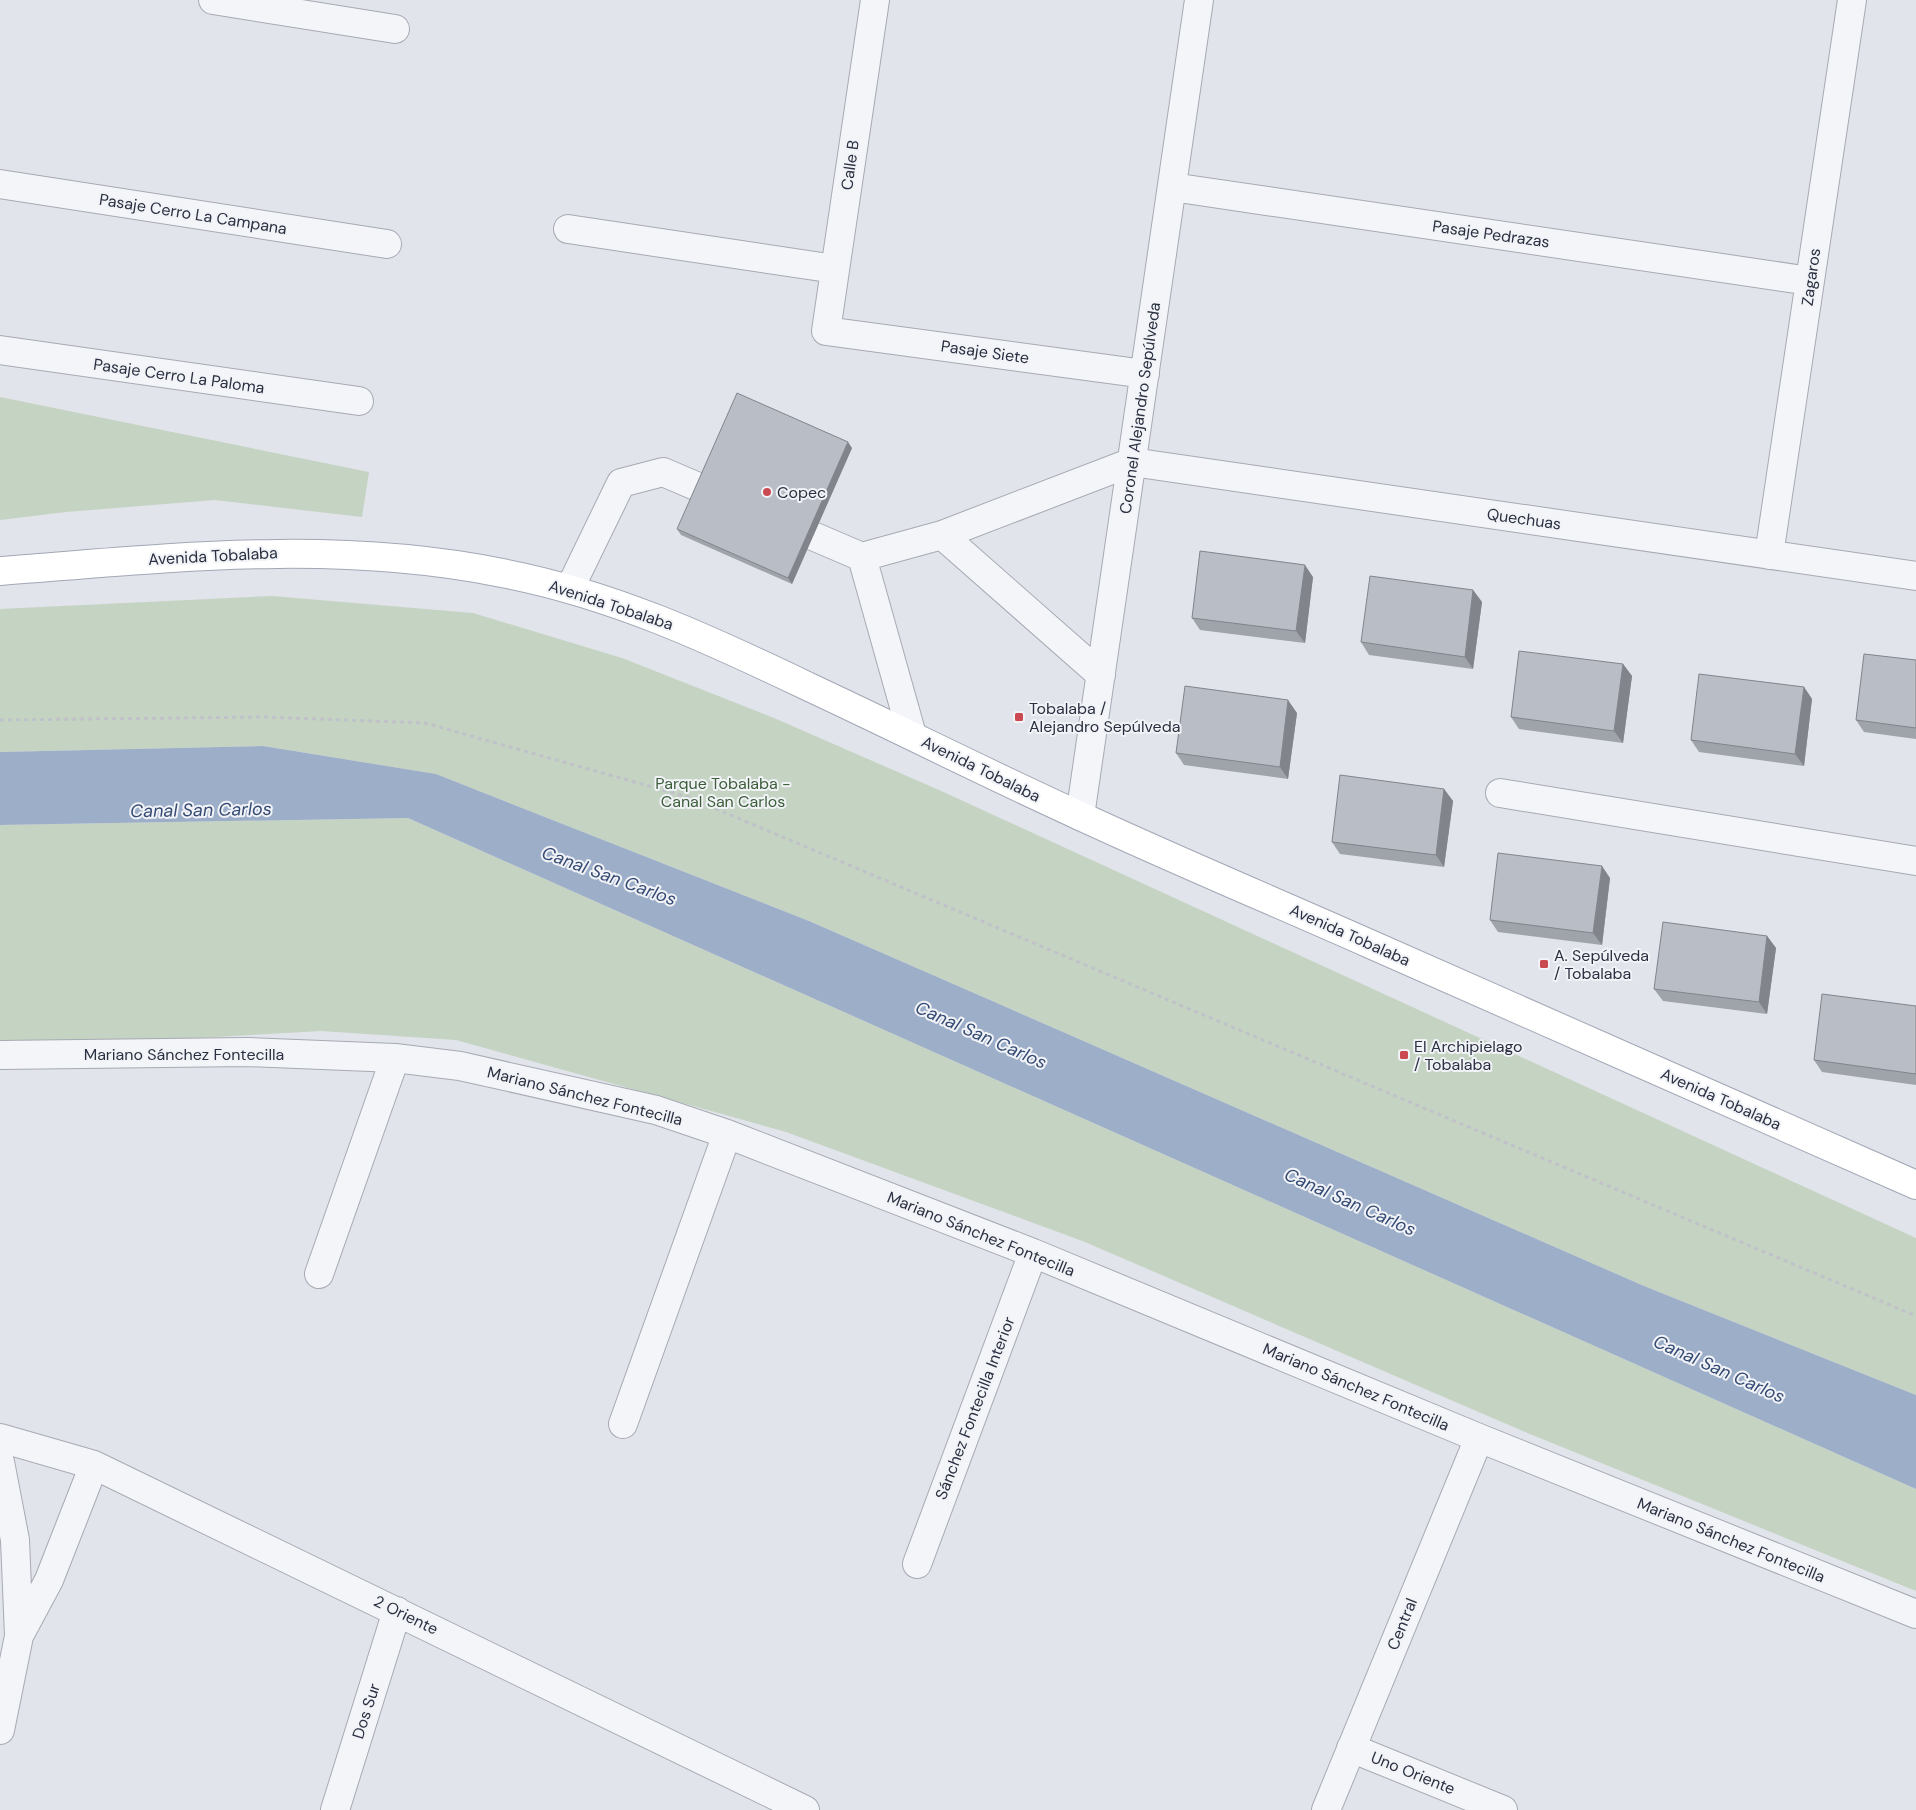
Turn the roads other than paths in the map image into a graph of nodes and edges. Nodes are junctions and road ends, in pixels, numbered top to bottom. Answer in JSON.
{"nodes":[{"id":1,"x":213,"y":0,"type":"edge"},
{"id":2,"x":875,"y":0,"type":"edge"},
{"id":3,"x":1199,"y":0,"type":"edge"},
{"id":4,"x":1848,"y":1,"type":"edge"},
{"id":5,"x":396,"y":29,"type":"dead end"},
{"id":6,"x":0,"y":184,"type":"edge"},
{"id":7,"x":1172,"y":187,"type":"junction"},
{"id":8,"x":568,"y":229,"type":"dead end"},
{"id":9,"x":387,"y":244,"type":"dead end"},
{"id":10,"x":835,"y":270,"type":"junction"},
{"id":11,"x":1810,"y":281,"type":"junction"},
{"id":12,"x":826,"y":331,"type":"joint"},
{"id":13,"x":0,"y":350,"type":"edge"},
{"id":14,"x":1144,"y":374,"type":"junction"},
{"id":15,"x":359,"y":401,"type":"dead end"},
{"id":16,"x":1132,"y":462,"type":"junction"},
{"id":17,"x":942,"y":535,"type":"junction"},
{"id":18,"x":1769,"y":554,"type":"junction"},
{"id":19,"x":862,"y":557,"type":"junction"},
{"id":20,"x":0,"y":571,"type":"edge"},
{"id":21,"x":1916,"y":576,"type":"edge"},
{"id":22,"x":570,"y":588,"type":"junction"},
{"id":23,"x":1101,"y":674,"type":"junction"},
{"id":24,"x":912,"y":735,"type":"junction"},
{"id":25,"x":1500,"y":793,"type":"dead end"},
{"id":26,"x":1080,"y":816,"type":"junction"},
{"id":27,"x":1916,"y":861,"type":"edge"},
{"id":28,"x":0,"y":1055,"type":"edge"},
{"id":29,"x":395,"y":1058,"type":"junction"},
{"id":30,"x":727,"y":1134,"type":"junction"},
{"id":31,"x":1916,"y":1185,"type":"edge"},
{"id":32,"x":1033,"y":1253,"type":"junction"},
{"id":33,"x":319,"y":1274,"type":"dead end"},
{"id":34,"x":623,"y":1424,"type":"dead end"},
{"id":35,"x":0,"y":1438,"type":"edge"},
{"id":36,"x":1479,"y":1438,"type":"junction"},
{"id":37,"x":0,"y":1462,"type":"edge"},
{"id":38,"x":94,"y":1465,"type":"junction"},
{"id":39,"x":917,"y":1564,"type":"dead end"},
{"id":40,"x":398,"y":1611,"type":"junction"},
{"id":41,"x":1916,"y":1614,"type":"edge"},
{"id":42,"x":19,"y":1636,"type":"junction"},
{"id":43,"x":0,"y":1730,"type":"edge"},
{"id":44,"x":1351,"y":1748,"type":"junction"},
{"id":45,"x":335,"y":1810,"type":"edge"},
{"id":46,"x":805,"y":1810,"type":"edge"},
{"id":47,"x":1326,"y":1810,"type":"edge"},
{"id":48,"x":1503,"y":1810,"type":"edge"}],
"edges":[{"from":1,"to":5,"type":"street"},
{"from":2,"to":10,"type":"street","name":"Calle B"},
{"from":3,"to":7,"type":"street","name":"Coronel Alejandro Sepúlveda"},
{"from":4,"to":11,"type":"street","name":"Zagaros"},
{"from":6,"to":9,"type":"street","name":"Pasaje Cerro La Campana"},
{"from":7,"to":11,"type":"street","name":"Pasaje Pedrazas"},
{"from":7,"to":14,"type":"street","name":"Coronel Alejandro Sepúlveda"},
{"from":8,"to":10,"type":"street"},
{"from":10,"to":12,"type":"street","name":"Calle B"},
{"from":11,"to":18,"type":"street","name":"Zagaros"},
{"from":12,"to":14,"type":"street","name":"Pasaje Siete"},
{"from":13,"to":15,"type":"street","name":"Pasaje Cerro La Paloma"},
{"from":14,"to":16,"type":"street","name":"Coronel Alejandro Sepúlveda"},
{"from":16,"to":17,"type":"street"},
{"from":16,"to":18,"type":"street","name":"Quechuas"},
{"from":16,"to":23,"type":"street","name":"Coronel Alejandro Sepúlveda"},
{"from":17,"to":19,"type":"street"},
{"from":17,"to":23,"type":"street"},
{"from":18,"to":21,"type":"street","name":"Quechuas"},
{"from":19,"to":22,"type":"street"},
{"from":19,"to":24,"type":"street"},
{"from":20,"to":22,"type":"main road","name":"Avenida Tobalaba"},
{"from":22,"to":24,"type":"main road","name":"Avenida Tobalaba"},
{"from":23,"to":26,"type":"street","name":"Coronel Alejandro Sepúlveda"},
{"from":24,"to":26,"type":"main road","name":"Avenida Tobalaba"},
{"from":25,"to":27,"type":"street"},
{"from":26,"to":31,"type":"main road","name":"Avenida Tobalaba"},
{"from":28,"to":29,"type":"street","name":"Mariano Sánchez Fontecilla"},
{"from":29,"to":30,"type":"street","name":"Mariano Sánchez Fontecilla"},
{"from":29,"to":33,"type":"street"},
{"from":30,"to":32,"type":"street","name":"Mariano Sánchez Fontecilla"},
{"from":30,"to":34,"type":"street"},
{"from":32,"to":36,"type":"street","name":"Mariano Sánchez Fontecilla"},
{"from":32,"to":39,"type":"street","name":"Sánchez Fontecilla Interior"},
{"from":35,"to":38,"type":"street","name":"2 Oriente"},
{"from":36,"to":41,"type":"street","name":"Mariano Sánchez Fontecilla"},
{"from":36,"to":44,"type":"street","name":"Central"},
{"from":37,"to":42,"type":"street"},
{"from":38,"to":40,"type":"street","name":"2 Oriente"},
{"from":38,"to":42,"type":"street"},
{"from":40,"to":45,"type":"street","name":"Dos Sur"},
{"from":40,"to":46,"type":"street","name":"2 Oriente"},
{"from":42,"to":43,"type":"street"},
{"from":44,"to":47,"type":"street","name":"Central"},
{"from":44,"to":48,"type":"street","name":"Uno Oriente"}]}
